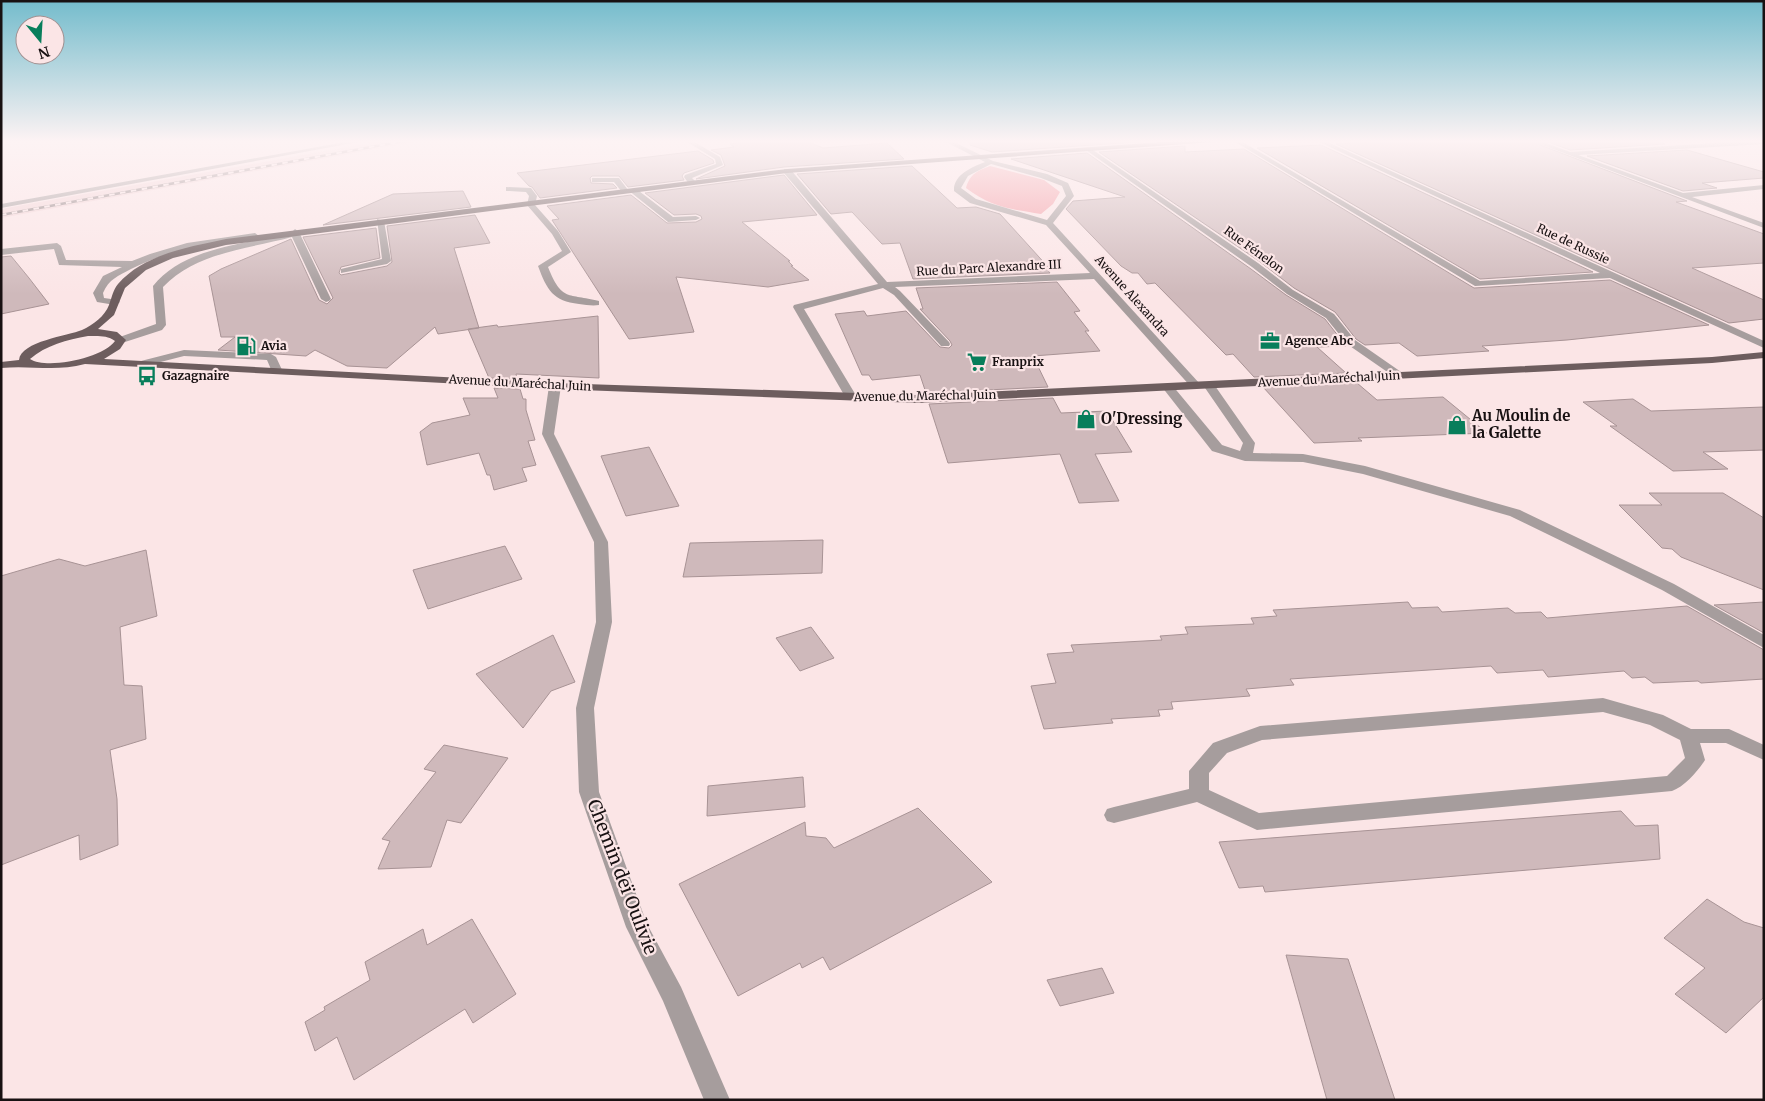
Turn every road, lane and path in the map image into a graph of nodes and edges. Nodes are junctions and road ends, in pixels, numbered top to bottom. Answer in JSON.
{"nodes":[{"id":1,"x":82,"y":191,"type":"edge"},
{"id":2,"x":529,"y":191,"type":"edge"},
{"id":3,"x":618,"y":191,"type":"edge"},
{"id":4,"x":631,"y":191,"type":"edge"},
{"id":5,"x":804,"y":191,"type":"edge"},
{"id":6,"x":960,"y":191,"type":"edge"},
{"id":7,"x":1068,"y":191,"type":"edge"},
{"id":8,"x":1149,"y":191,"type":"edge"},
{"id":9,"x":1322,"y":191,"type":"edge"},
{"id":10,"x":1430,"y":191,"type":"edge"},
{"id":11,"x":1670,"y":191,"type":"edge"},
{"id":12,"x":1723,"y":191,"type":"edge"},
{"id":13,"x":1680,"y":195,"type":"junction"},
{"id":14,"x":532,"y":202,"type":"junction"},
{"id":15,"x":1,"y":206,"type":"edge"},
{"id":16,"x":696,"y":218,"type":"dead end"},
{"id":17,"x":380,"y":221,"type":"junction"},
{"id":18,"x":1049,"y":223,"type":"junction"},
{"id":19,"x":1764,"y":226,"type":"edge"},
{"id":20,"x":295,"y":233,"type":"junction"},
{"id":21,"x":259,"y":236,"type":"junction"},
{"id":22,"x":1,"y":252,"type":"edge"},
{"id":23,"x":132,"y":264,"type":"junction"},
{"id":24,"x":344,"y":270,"type":"dead end"},
{"id":25,"x":1611,"y":275,"type":"junction"},
{"id":26,"x":1096,"y":276,"type":"junction"},
{"id":27,"x":884,"y":285,"type":"junction"},
{"id":28,"x":326,"y":299,"type":"dead end"},
{"id":29,"x":115,"y":302,"type":"junction"},
{"id":30,"x":596,"y":302,"type":"dead end"},
{"id":31,"x":85,"y":333,"type":"junction"},
{"id":32,"x":121,"y":340,"type":"junction"},
{"id":33,"x":945,"y":344,"type":"dead end"},
{"id":34,"x":1764,"y":345,"type":"edge"},
{"id":35,"x":1764,"y":355,"type":"edge"},
{"id":36,"x":1,"y":358,"type":"edge"},
{"id":37,"x":27,"y":358,"type":"junction"},
{"id":38,"x":85,"y":361,"type":"junction"},
{"id":39,"x":1,"y":365,"type":"edge"},
{"id":40,"x":1400,"y":376,"type":"junction"},
{"id":41,"x":555,"y":386,"type":"junction"},
{"id":42,"x":1202,"y":386,"type":"junction"},
{"id":43,"x":1168,"y":387,"type":"junction"},
{"id":44,"x":851,"y":397,"type":"junction"},
{"id":45,"x":1245,"y":457,"type":"junction"},
{"id":46,"x":1764,"y":642,"type":"edge"},
{"id":47,"x":1688,"y":736,"type":"junction"},
{"id":48,"x":1764,"y":753,"type":"edge"},
{"id":49,"x":1199,"y":794,"type":"junction"},
{"id":50,"x":1114,"y":815,"type":"dead end"},
{"id":51,"x":717,"y":1100,"type":"edge"}],
"edges":[{"from":1,"to":15,"type":"street"},
{"from":2,"to":14,"type":"street"},
{"from":3,"to":14,"type":"main road"},
{"from":4,"to":16,"type":"street"},
{"from":5,"to":27,"type":"street"},
{"from":6,"to":18,"type":"street"},
{"from":7,"to":18,"type":"street"},
{"from":8,"to":40,"type":"street","name":"Rue Fénelon"},
{"from":9,"to":25,"type":"street"},
{"from":10,"to":25,"type":"street","name":"Rue de Russie"},
{"from":11,"to":13,"type":"street"},
{"from":12,"to":13,"type":"street"},
{"from":13,"to":19,"type":"street"},
{"from":14,"to":17,"type":"main road"},
{"from":14,"to":30,"type":"street"},
{"from":17,"to":20,"type":"main road"},
{"from":17,"to":24,"type":"street"},
{"from":18,"to":26,"type":"street","name":"Avenue Alexandra"},
{"from":20,"to":21,"type":"main road"},
{"from":20,"to":28,"type":"street"},
{"from":20,"to":32,"type":"street"},
{"from":21,"to":23,"type":"street"},
{"from":21,"to":29,"type":"main road"},
{"from":22,"to":23,"type":"street"},
{"from":23,"to":29,"type":"street"},
{"from":25,"to":34,"type":"street","name":"Rue de Russie"},
{"from":26,"to":27,"type":"street","name":"Rue du Parc Alexandre III"},
{"from":26,"to":42,"type":"street","name":"Avenue Alexandra"},
{"from":27,"to":33,"type":"street"},
{"from":27,"to":44,"type":"street","name":"Rue du Parc Alexandre III"},
{"from":29,"to":31,"type":"main road"},
{"from":31,"to":32,"type":"main road"},
{"from":31,"to":37,"type":"main road"},
{"from":32,"to":38,"type":"main road"},
{"from":35,"to":40,"type":"main road","name":"Avenue du Maréchal Juin"},
{"from":36,"to":37,"type":"main road"},
{"from":37,"to":38,"type":"main road"},
{"from":37,"to":39,"type":"main road"},
{"from":38,"to":41,"type":"main road","name":"Avenue du Maréchal Juin"},
{"from":40,"to":42,"type":"main road","name":"Avenue du Maréchal Juin"},
{"from":41,"to":44,"type":"main road","name":"Avenue du Maréchal Juin"},
{"from":41,"to":51,"type":"street","name":"Chemin deï Oulivie"},
{"from":42,"to":43,"type":"main road","name":"Avenue du Maréchal Juin"},
{"from":42,"to":45,"type":"street","name":"Avenue Alexandra"},
{"from":43,"to":44,"type":"main road","name":"Avenue du Maréchal Juin"},
{"from":43,"to":45,"type":"street"},
{"from":45,"to":46,"type":"street"},
{"from":47,"to":48,"type":"street"},
{"from":47,"to":49,"type":"street"},
{"from":47,"to":49,"type":"street"},
{"from":49,"to":50,"type":"street"}]}
